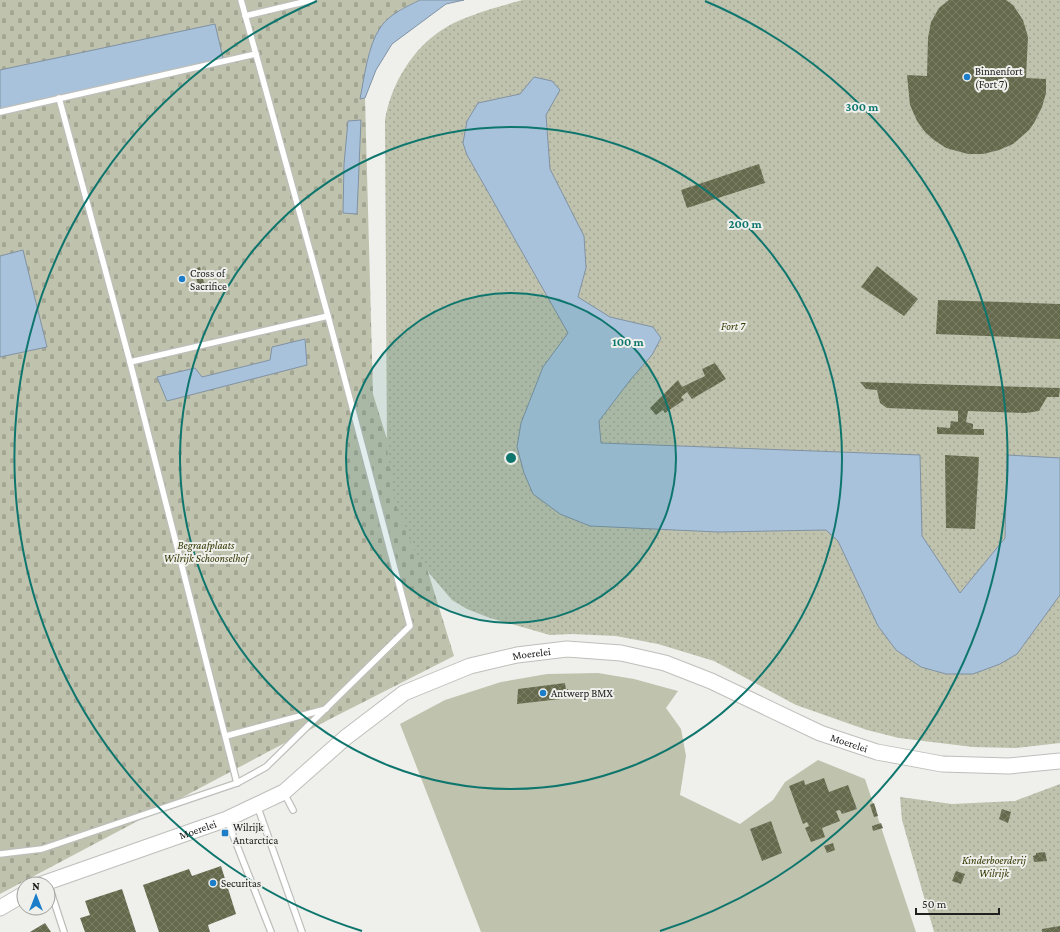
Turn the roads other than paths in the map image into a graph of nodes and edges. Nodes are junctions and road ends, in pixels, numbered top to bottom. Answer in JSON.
{"nodes":[{"id":1,"x":241,"y":0,"type":"edge"},
{"id":2,"x":312,"y":0,"type":"edge"},
{"id":3,"x":245,"y":16,"type":"junction"},
{"id":4,"x":256,"y":54,"type":"junction"},
{"id":5,"x":59,"y":98,"type":"junction"},
{"id":6,"x":0,"y":112,"type":"edge"},
{"id":7,"x":328,"y":316,"type":"junction"},
{"id":8,"x":130,"y":362,"type":"junction"},
{"id":9,"x":327,"y":708,"type":"junction"},
{"id":10,"x":226,"y":736,"type":"junction"},
{"id":11,"x":1060,"y":761,"type":"edge"},
{"id":12,"x":237,"y":783,"type":"junction"},
{"id":13,"x":284,"y":792,"type":"junction"},
{"id":14,"x":257,"y":805,"type":"junction"},
{"id":15,"x":293,"y":810,"type":"dead end"},
{"id":16,"x":227,"y":819,"type":"junction"},
{"id":17,"x":0,"y":854,"type":"edge"},
{"id":18,"x":56,"y":878,"type":"edge"},
{"id":19,"x":16,"y":899,"type":"edge"},
{"id":20,"x":0,"y":908,"type":"edge"},
{"id":21,"x":56,"y":912,"type":"edge"},
{"id":22,"x":64,"y":932,"type":"edge"},
{"id":23,"x":270,"y":932,"type":"edge"},
{"id":24,"x":302,"y":932,"type":"edge"}],
"edges":[{"from":1,"to":3,"type":"lane"},
{"from":2,"to":3,"type":"lane"},
{"from":3,"to":4,"type":"lane"},
{"from":4,"to":5,"type":"lane"},
{"from":4,"to":7,"type":"lane"},
{"from":5,"to":6,"type":"lane"},
{"from":5,"to":8,"type":"lane"},
{"from":7,"to":8,"type":"lane"},
{"from":7,"to":9,"type":"lane"},
{"from":8,"to":10,"type":"lane"},
{"from":9,"to":10,"type":"lane"},
{"from":9,"to":12,"type":"lane"},
{"from":10,"to":12,"type":"lane"},
{"from":11,"to":13,"type":"street","name":"Moerelei"},
{"from":12,"to":17,"type":"lane"},
{"from":13,"to":14,"type":"street","name":"Moerelei"},
{"from":13,"to":15,"type":"lane"},
{"from":14,"to":16,"type":"street","name":"Moerelei"},
{"from":14,"to":24,"type":"lane"},
{"from":16,"to":18,"type":"street","name":"Moerelei"},
{"from":16,"to":23,"type":"lane"},
{"from":19,"to":20,"type":"street"},
{"from":21,"to":22,"type":"lane"}]}
